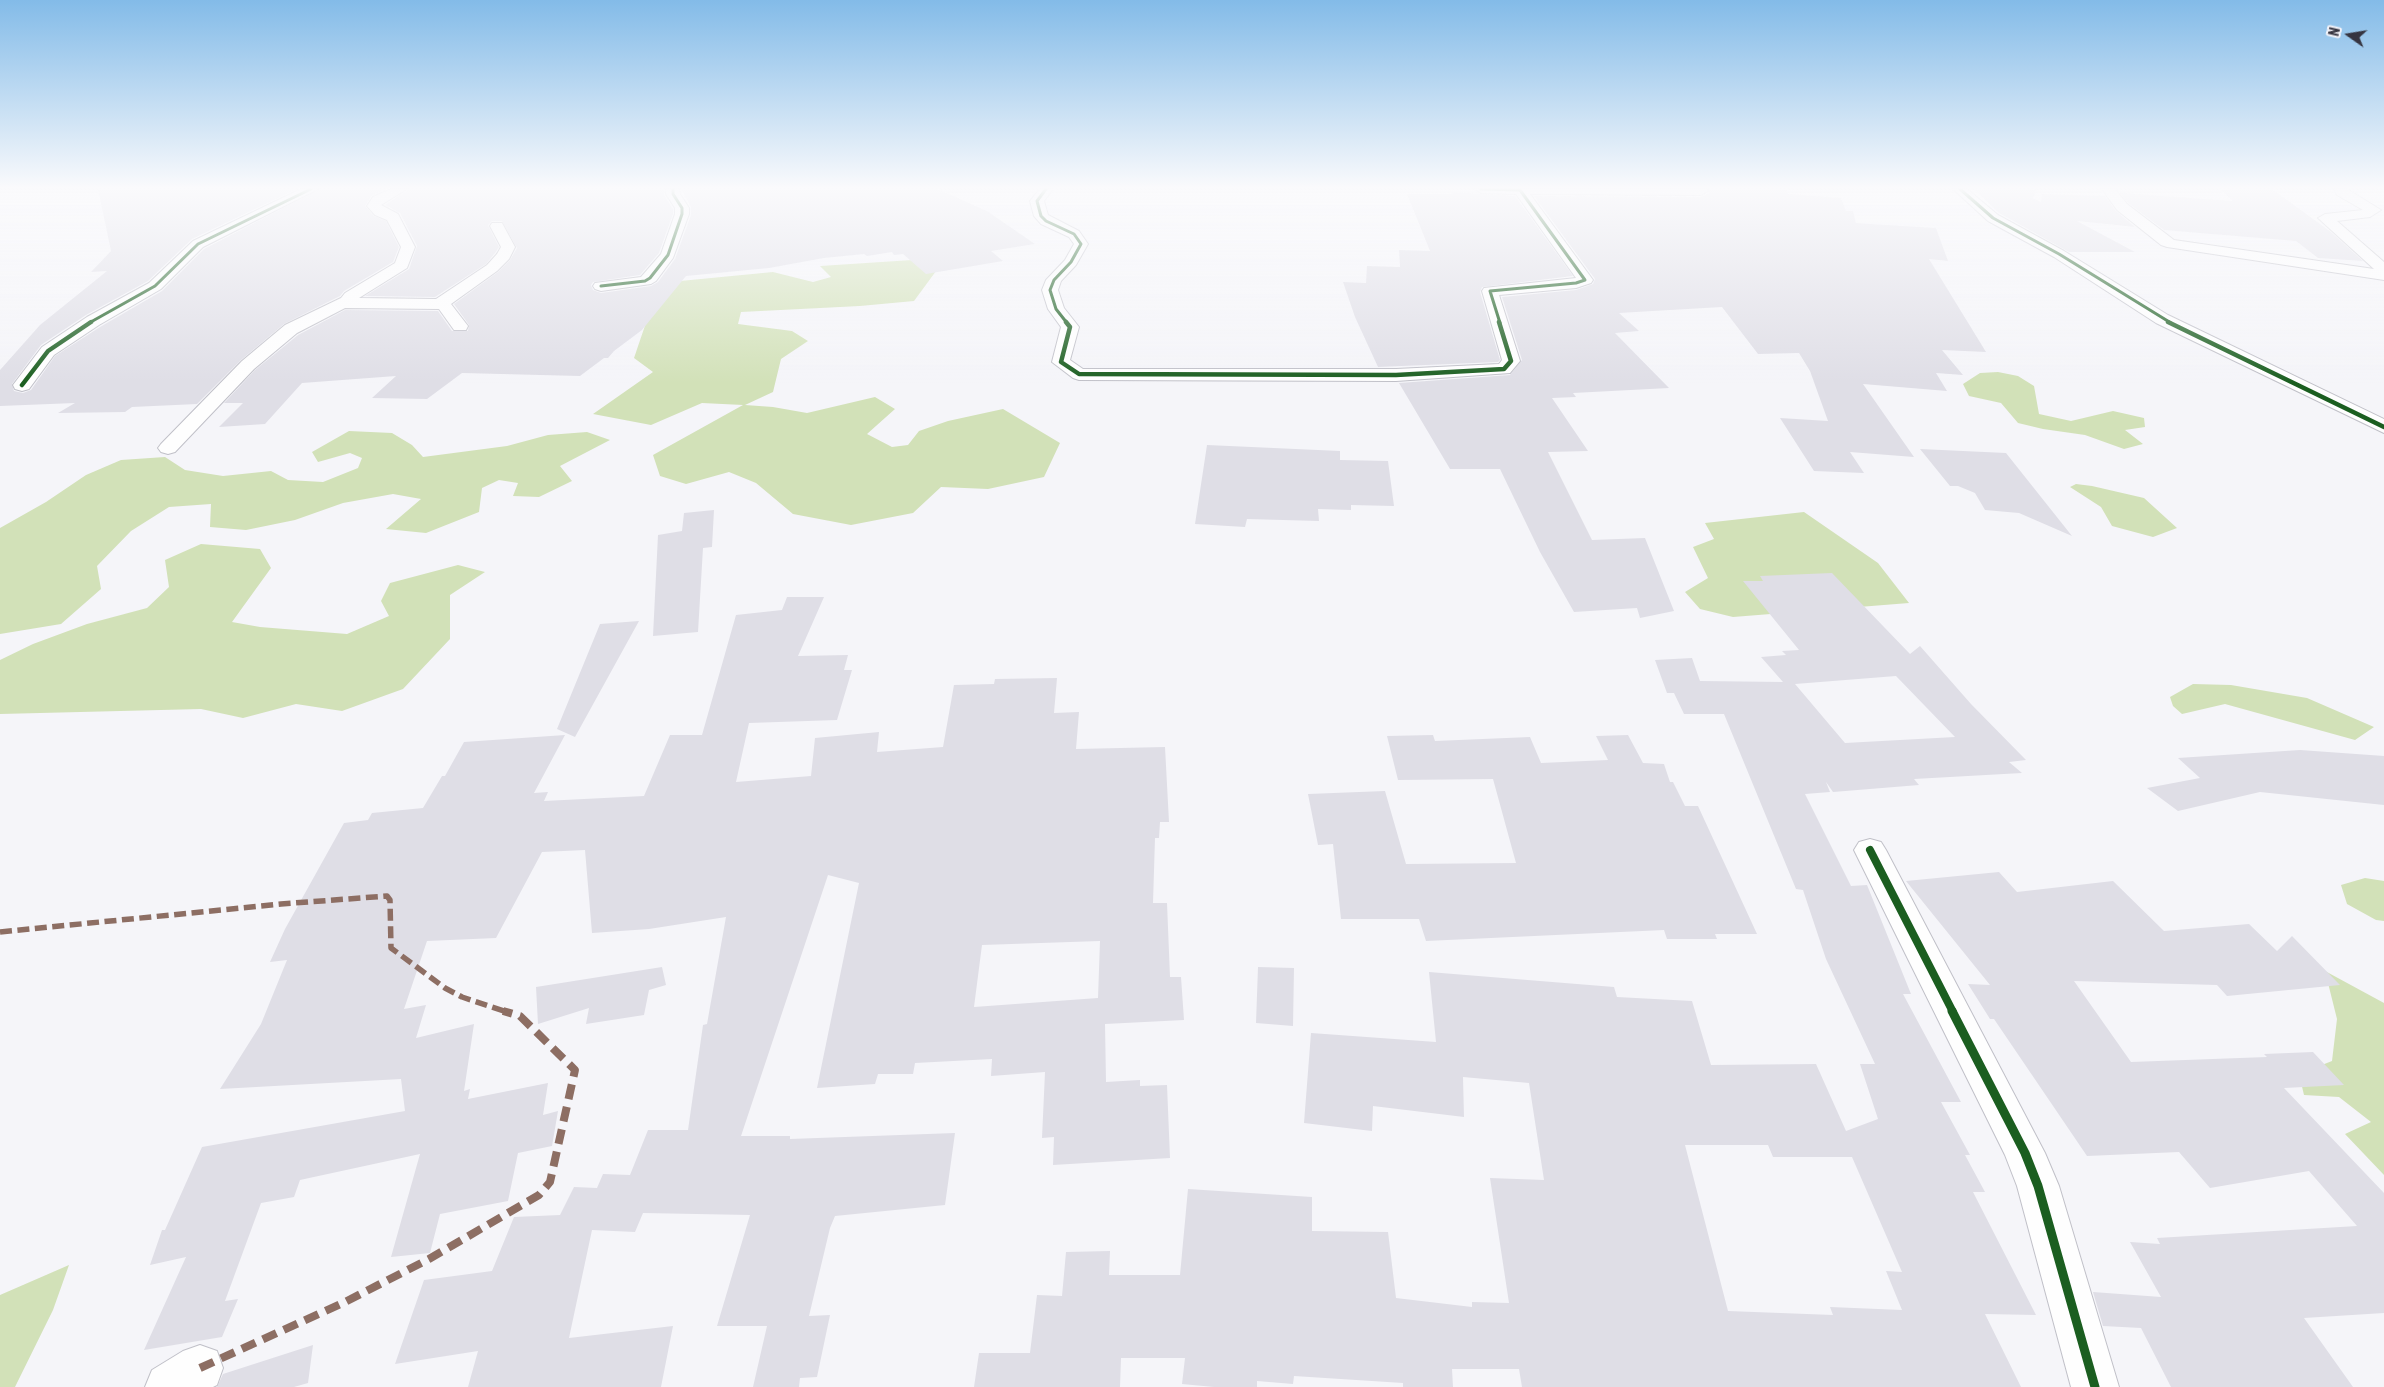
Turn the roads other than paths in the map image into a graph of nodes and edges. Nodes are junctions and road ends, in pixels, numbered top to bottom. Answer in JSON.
{"nodes":[{"id":1,"x":188,"y":254,"type":"edge"},
{"id":2,"x":406,"y":254,"type":"edge"},
{"id":3,"x":505,"y":254,"type":"edge"},
{"id":4,"x":668,"y":254,"type":"edge"},
{"id":5,"x":1076,"y":254,"type":"edge"},
{"id":6,"x":1566,"y":254,"type":"edge"},
{"id":7,"x":2058,"y":254,"type":"edge"},
{"id":8,"x":2239,"y":254,"type":"edge"},
{"id":9,"x":2366,"y":254,"type":"edge"},
{"id":10,"x":2384,"y":270,"type":"edge"},
{"id":11,"x":2384,"y":275,"type":"edge"},
{"id":12,"x":601,"y":286,"type":"dead end"},
{"id":13,"x":344,"y":302,"type":"junction"},
{"id":14,"x":440,"y":304,"type":"junction"},
{"id":15,"x":460,"y":326,"type":"dead end"},
{"id":16,"x":22,"y":385,"type":"dead end"},
{"id":17,"x":2384,"y":427,"type":"edge"},
{"id":18,"x":168,"y":448,"type":"dead end"},
{"id":19,"x":1870,"y":850,"type":"dead end"},
{"id":20,"x":2095,"y":1387,"type":"edge"}],
"edges":[{"from":1,"to":16,"type":"street"},
{"from":2,"to":13,"type":"street"},
{"from":3,"to":14,"type":"street"},
{"from":4,"to":12,"type":"street"},
{"from":5,"to":6,"type":"street"},
{"from":7,"to":17,"type":"street"},
{"from":8,"to":11,"type":"street"},
{"from":9,"to":10,"type":"street"},
{"from":13,"to":14,"type":"street"},
{"from":13,"to":18,"type":"street"},
{"from":14,"to":15,"type":"street"},
{"from":19,"to":20,"type":"street"}]}
